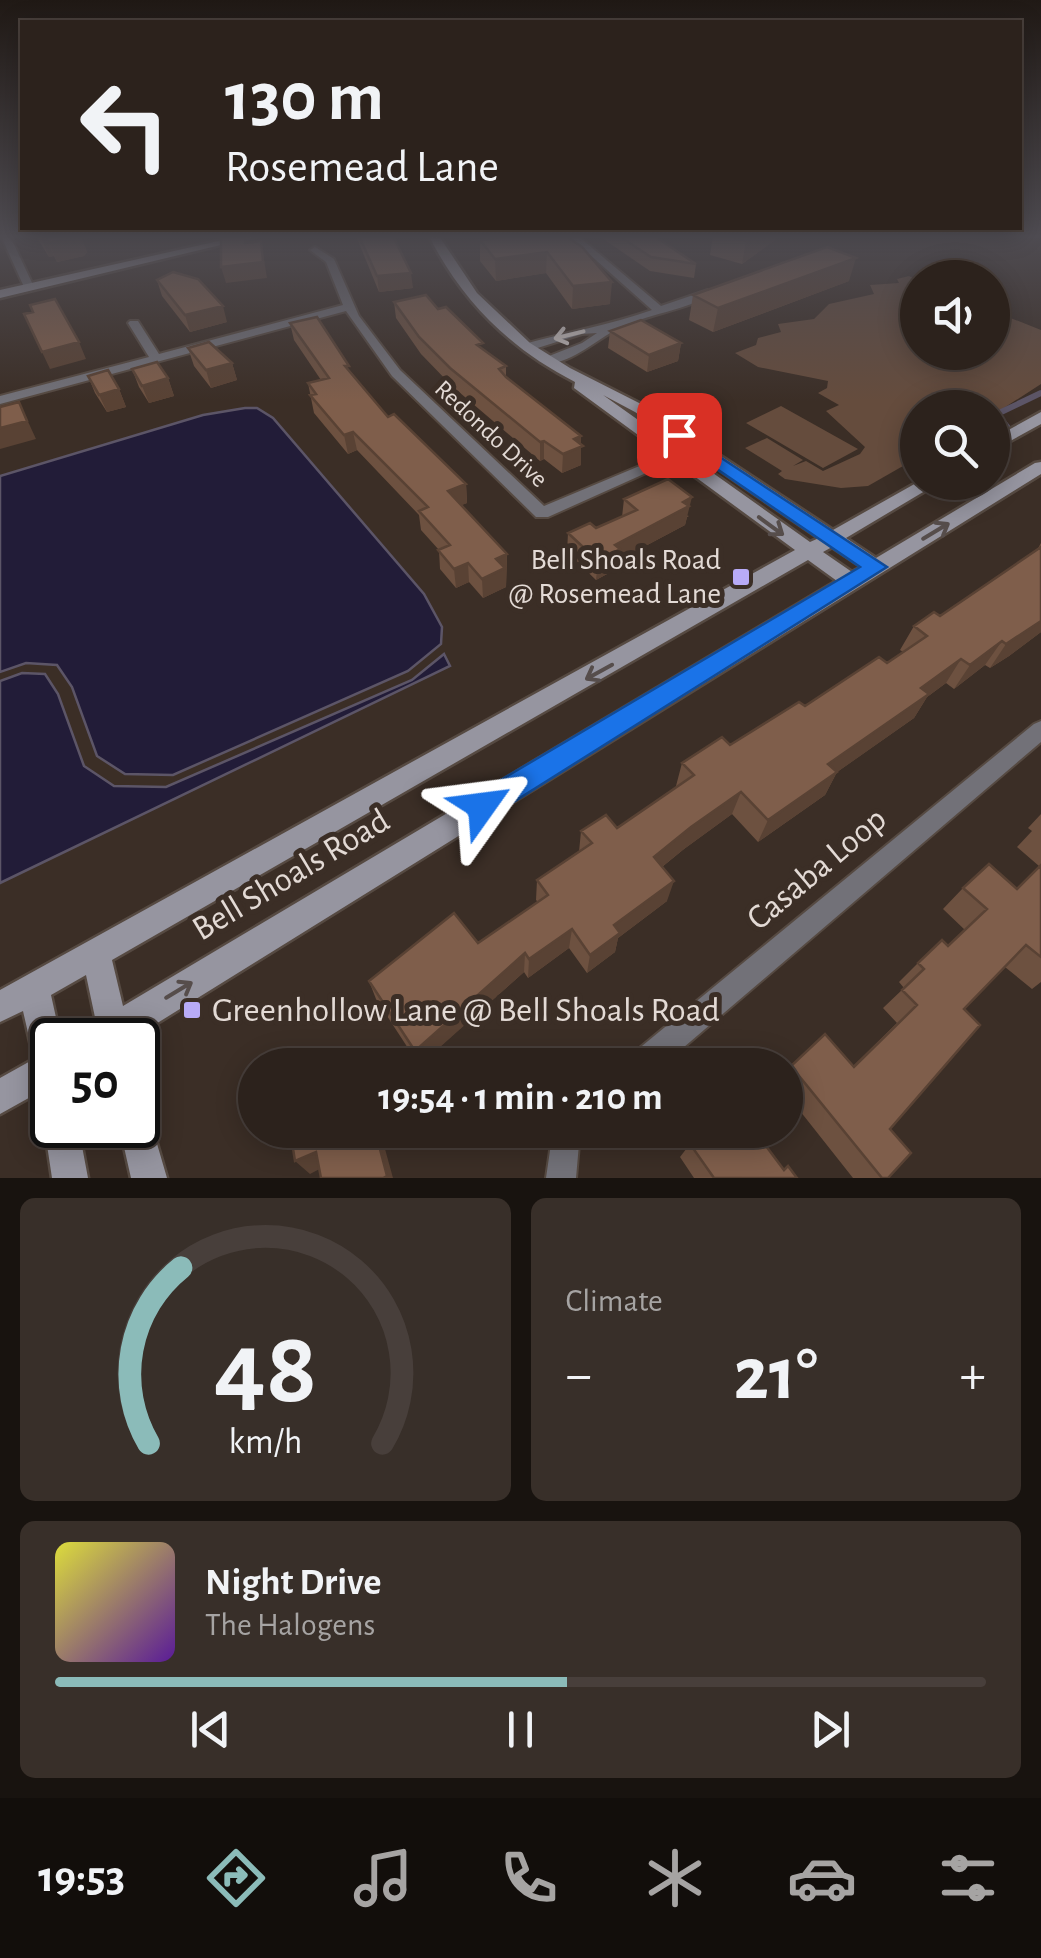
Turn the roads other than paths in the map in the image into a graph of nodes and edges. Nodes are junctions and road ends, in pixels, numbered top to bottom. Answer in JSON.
{"nodes":[{"id":1,"x":342,"y":291,"type":"edge"},
{"id":2,"x":469,"y":291,"type":"edge"},
{"id":3,"x":637,"y":291,"type":"edge"},
{"id":4,"x":716,"y":291,"type":"edge"},
{"id":5,"x":349,"y":307,"type":"junction"},
{"id":6,"x":660,"y":311,"type":"junction"},
{"id":7,"x":134,"y":323,"type":"dead end"},
{"id":8,"x":611,"y":328,"type":"junction"},
{"id":9,"x":528,"y":347,"type":"junction"},
{"id":10,"x":156,"y":358,"type":"junction"},
{"id":11,"x":548,"y":361,"type":"junction"},
{"id":12,"x":568,"y":373,"type":"junction"},
{"id":13,"x":0,"y":400,"type":"edge"},
{"id":14,"x":1041,"y":417,"type":"edge"},
{"id":15,"x":1010,"y":435,"type":"edge"},
{"id":16,"x":697,"y":447,"type":"junction"},
{"id":17,"x":675,"y":456,"type":"junction"},
{"id":18,"x":1041,"y":468,"type":"edge"},
{"id":19,"x":902,"y":500,"type":"edge"},
{"id":20,"x":823,"y":547,"type":"junction"},
{"id":21,"x":876,"y":567,"type":"junction"},
{"id":22,"x":852,"y":582,"type":"junction"},
{"id":23,"x":1041,"y":730,"type":"edge"},
{"id":24,"x":96,"y":954,"type":"junction"},
{"id":25,"x":34,"y":989,"type":"junction"},
{"id":26,"x":0,"y":1007,"type":"edge"},
{"id":27,"x":41,"y":1018,"type":"edge"},
{"id":28,"x":105,"y":1018,"type":"edge"},
{"id":29,"x":137,"y":1018,"type":"edge"},
{"id":30,"x":661,"y":1048,"type":"edge"},
{"id":31,"x":30,"y":1080,"type":"edge"},
{"id":32,"x":0,"y":1097,"type":"edge"},
{"id":33,"x":65,"y":1148,"type":"edge"},
{"id":34,"x":142,"y":1148,"type":"edge"},
{"id":35,"x":565,"y":1148,"type":"edge"},
{"id":36,"x":70,"y":1178,"type":"edge"},
{"id":37,"x":149,"y":1178,"type":"edge"},
{"id":38,"x":562,"y":1178,"type":"edge"}],
"edges":[{"from":1,"to":5,"type":"street","name":"Redondo Drive"},
{"from":2,"to":9,"type":"street"},
{"from":3,"to":6,"type":"street"},
{"from":4,"to":6,"type":"street"},
{"from":5,"to":10,"type":"street"},
{"from":5,"to":17,"type":"street","name":"Redondo Drive"},
{"from":6,"to":8,"type":"street"},
{"from":7,"to":10,"type":"street"},
{"from":8,"to":9,"type":"street","one_way":true},
{"from":8,"to":11,"type":"street"},
{"from":9,"to":11,"type":"street"},
{"from":10,"to":13,"type":"street"},
{"from":11,"to":12,"type":"street"},
{"from":12,"to":16,"type":"street"},
{"from":12,"to":17,"type":"street"},
{"from":14,"to":15,"type":"street"},
{"from":16,"to":17,"type":"street","name":"Redondo Drive"},
{"from":16,"to":20,"type":"street"},
{"from":17,"to":20,"type":"street","one_way":true},
{"from":21,"to":18,"type":"street","name":"Bell Shoals Road","one_way":true},
{"from":19,"to":20,"type":"street","name":"Bell Shoals Road"},
{"from":20,"to":21,"type":"street"},
{"from":20,"to":22,"type":"street"},
{"from":20,"to":24,"type":"street","name":"Bell Shoals Road","one_way":true},
{"from":21,"to":22,"type":"street","name":"Bell Shoals Road"},
{"from":29,"to":22,"type":"street","name":"Bell Shoals Road","one_way":true},
{"from":23,"to":30,"type":"street","name":"Casaba Loop"},
{"from":24,"to":25,"type":"street","name":"Bell Shoals Road"},
{"from":24,"to":28,"type":"street"},
{"from":25,"to":26,"type":"street","name":"Bell Shoals Road"},
{"from":25,"to":27,"type":"street"},
{"from":31,"to":32,"type":"street"},
{"from":33,"to":36,"type":"street"},
{"from":34,"to":37,"type":"street"},
{"from":35,"to":38,"type":"street"}]}
